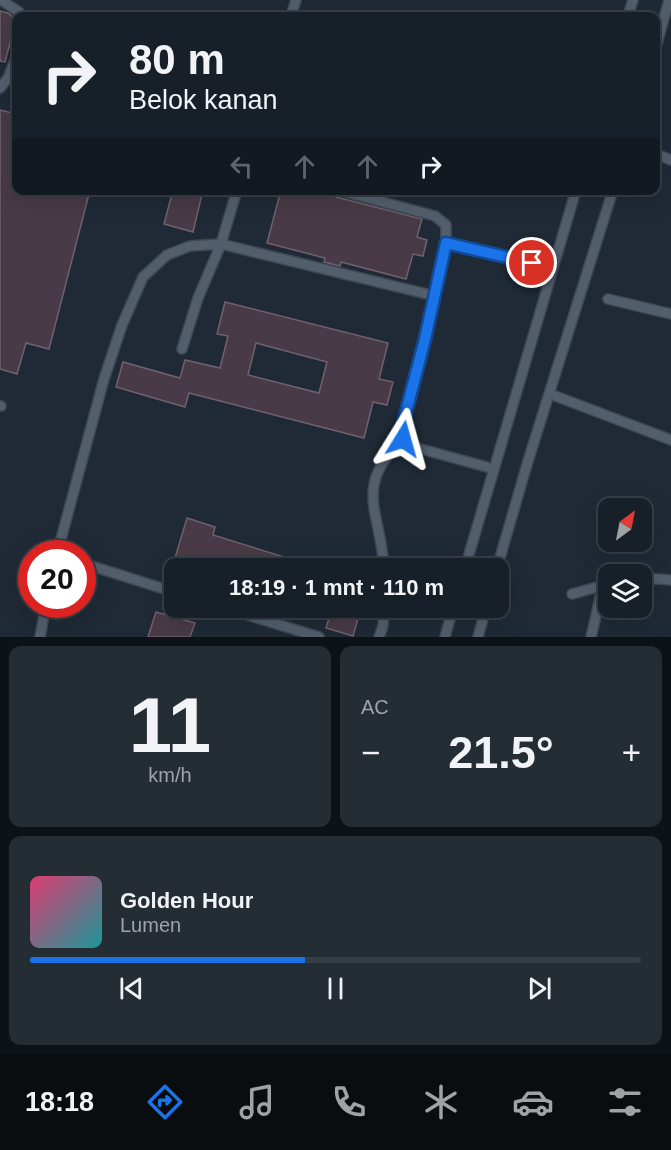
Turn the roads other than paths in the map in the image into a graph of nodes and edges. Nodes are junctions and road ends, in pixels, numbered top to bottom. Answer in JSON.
{"nodes":[{"id":1,"x":2,"y":0,"type":"edge"},
{"id":2,"x":669,"y":0,"type":"edge"},
{"id":3,"x":19,"y":12,"type":"edge"},
{"id":4,"x":660,"y":33,"type":"edge"},
{"id":5,"x":12,"y":68,"type":"edge"},
{"id":6,"x":0,"y":88,"type":"edge"},
{"id":7,"x":236,"y":195,"type":"edge"},
{"id":8,"x":357,"y":195,"type":"edge"},
{"id":9,"x":575,"y":195,"type":"edge"},
{"id":10,"x":611,"y":195,"type":"edge"},
{"id":11,"x":446,"y":243,"type":"junction"},
{"id":12,"x":221,"y":244,"type":"junction"},
{"id":13,"x":553,"y":268,"type":"junction"},
{"id":14,"x":435,"y":296,"type":"junction"},
{"id":15,"x":608,"y":299,"type":"dead end"},
{"id":16,"x":671,"y":314,"type":"edge"},
{"id":17,"x":182,"y":349,"type":"dead end"},
{"id":18,"x":550,"y":394,"type":"junction"},
{"id":19,"x":403,"y":439,"type":"junction"},
{"id":20,"x":671,"y":440,"type":"edge"},
{"id":21,"x":494,"y":469,"type":"junction"},
{"id":22,"x":61,"y":540,"type":"edge"},
{"id":23,"x":382,"y":558,"type":"edge"},
{"id":24,"x":468,"y":558,"type":"edge"},
{"id":25,"x":500,"y":558,"type":"edge"},
{"id":26,"x":96,"y":567,"type":"edge"},
{"id":27,"x":652,"y":579,"type":"edge"},
{"id":28,"x":671,"y":580,"type":"edge"},
{"id":29,"x":598,"y":587,"type":"edge"},
{"id":30,"x":164,"y":589,"type":"edge"},
{"id":31,"x":572,"y":594,"type":"dead end"},
{"id":32,"x":598,"y":613,"type":"edge"},
{"id":33,"x":43,"y":618,"type":"edge"},
{"id":34,"x":257,"y":618,"type":"edge"},
{"id":35,"x":383,"y":618,"type":"edge"},
{"id":36,"x":450,"y":618,"type":"edge"},
{"id":37,"x":483,"y":618,"type":"edge"},
{"id":38,"x":40,"y":637,"type":"edge"},
{"id":39,"x":319,"y":637,"type":"edge"},
{"id":40,"x":379,"y":637,"type":"edge"},
{"id":41,"x":445,"y":637,"type":"edge"},
{"id":42,"x":478,"y":637,"type":"edge"},
{"id":43,"x":591,"y":637,"type":"edge"}],
"edges":[{"from":1,"to":3,"type":"lane"},
{"from":2,"to":4,"type":"lane"},
{"from":5,"to":6,"type":"lane"},
{"from":7,"to":12,"type":"lane"},
{"from":8,"to":11,"type":"lane"},
{"from":9,"to":13,"type":"lane"},
{"from":10,"to":18,"type":"lane"},
{"from":11,"to":13,"type":"lane"},
{"from":11,"to":14,"type":"lane"},
{"from":12,"to":14,"type":"lane"},
{"from":12,"to":17,"type":"lane"},
{"from":12,"to":22,"type":"lane"},
{"from":13,"to":21,"type":"lane"},
{"from":14,"to":19,"type":"lane"},
{"from":15,"to":16,"type":"lane"},
{"from":18,"to":20,"type":"lane"},
{"from":18,"to":25,"type":"lane"},
{"from":19,"to":21,"type":"lane"},
{"from":19,"to":23,"type":"lane"},
{"from":21,"to":24,"type":"lane"},
{"from":26,"to":30,"type":"lane"},
{"from":27,"to":28,"type":"lane"},
{"from":29,"to":31,"type":"lane"},
{"from":32,"to":43,"type":"lane"},
{"from":33,"to":38,"type":"lane"},
{"from":34,"to":39,"type":"lane"},
{"from":35,"to":40,"type":"lane"},
{"from":36,"to":41,"type":"lane"},
{"from":37,"to":42,"type":"lane"}]}
